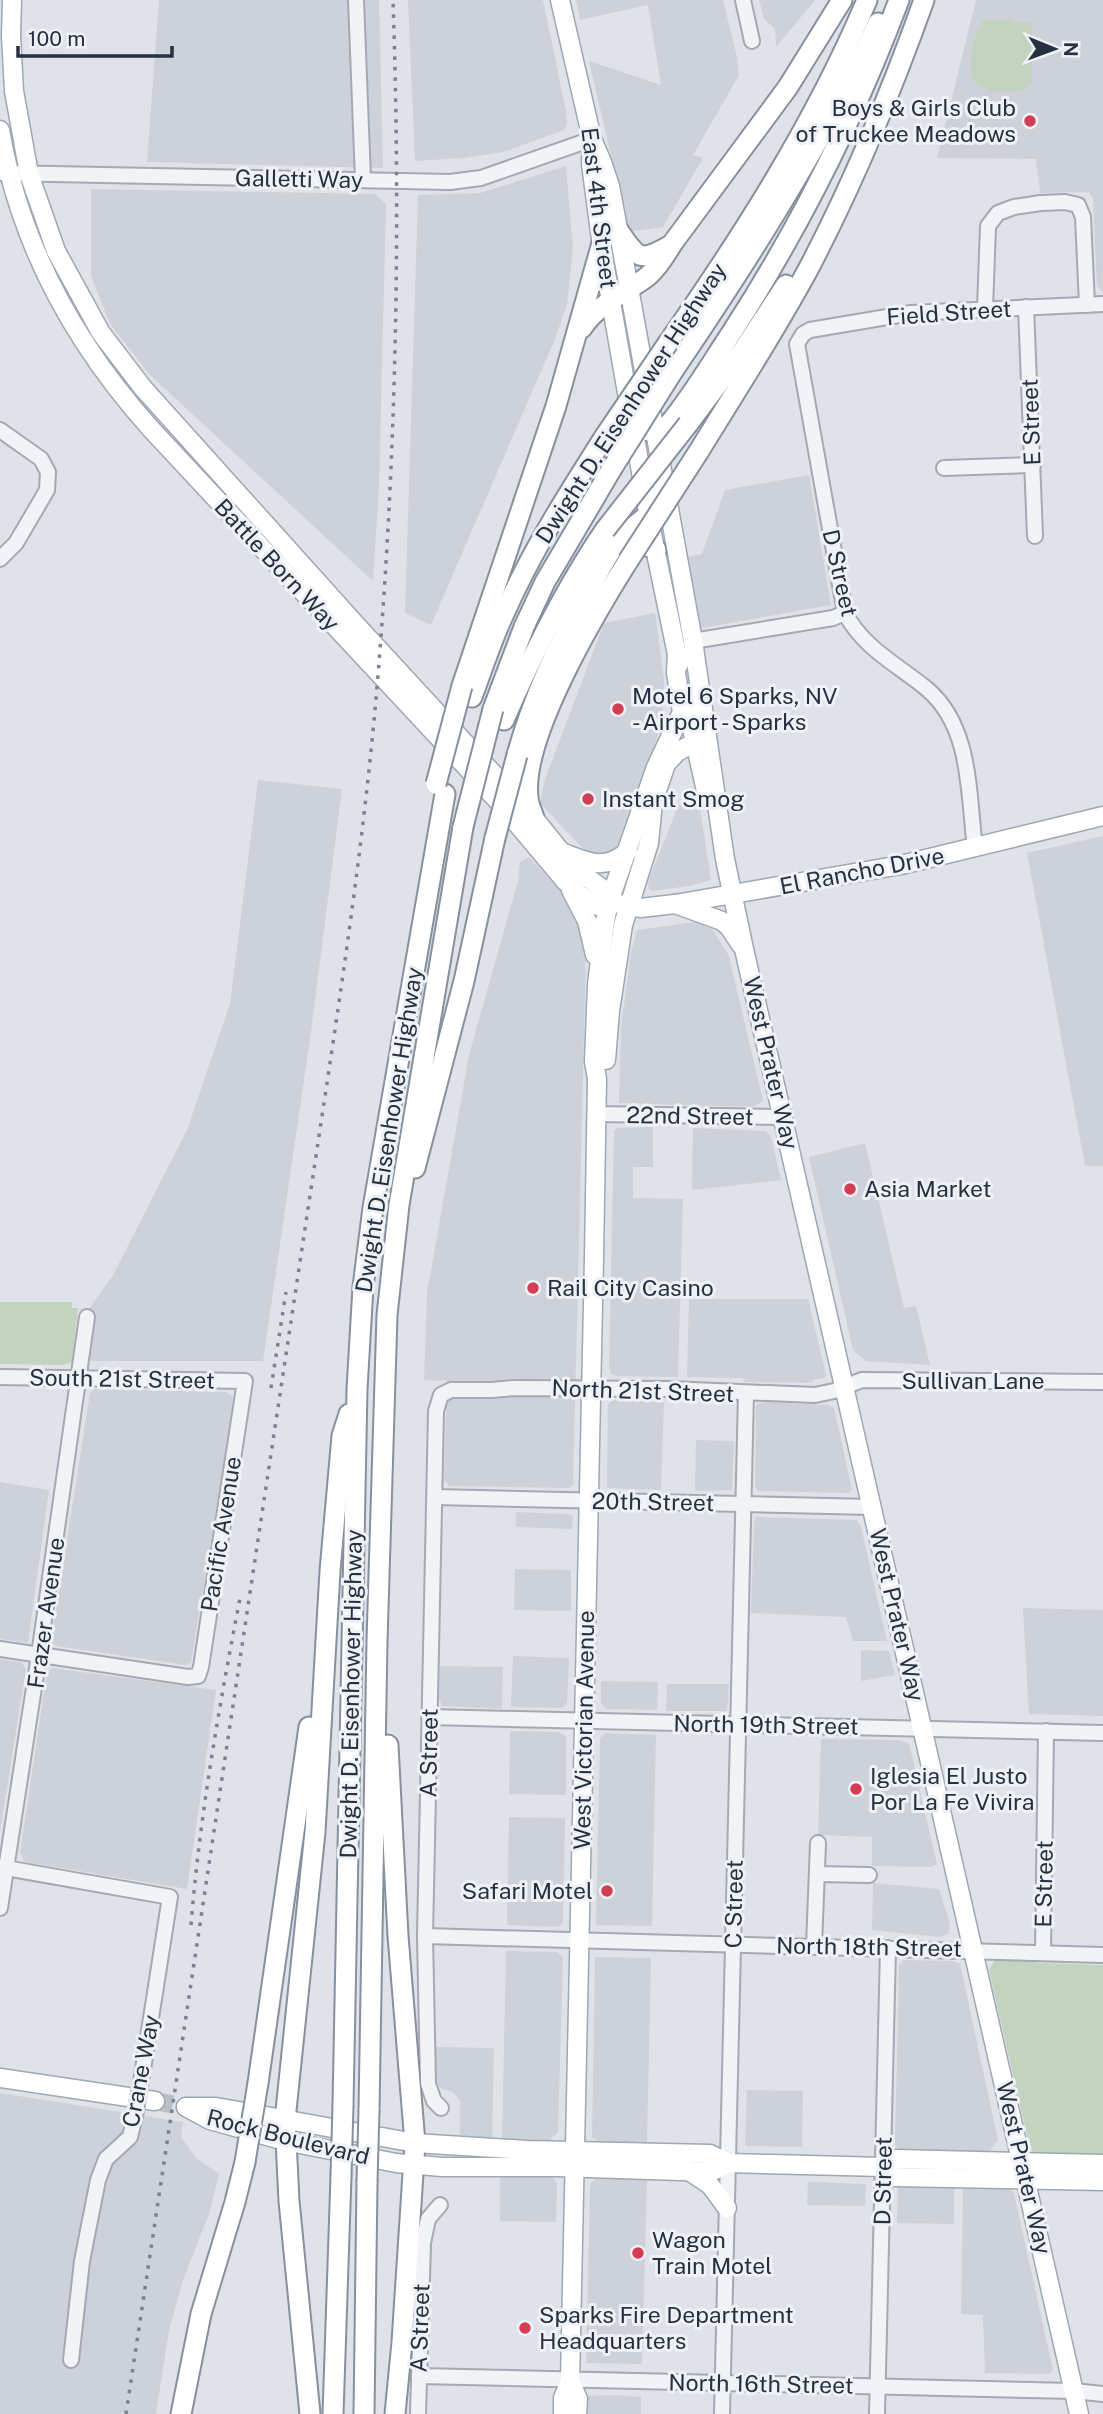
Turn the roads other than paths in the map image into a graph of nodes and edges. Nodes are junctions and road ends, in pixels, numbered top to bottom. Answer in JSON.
{"nodes":[{"id":1,"x":12,"y":0,"type":"edge"},
{"id":2,"x":356,"y":0,"type":"edge"},
{"id":3,"x":560,"y":0,"type":"edge"},
{"id":4,"x":743,"y":0,"type":"edge"},
{"id":5,"x":842,"y":0,"type":"edge"},
{"id":6,"x":867,"y":0,"type":"edge"},
{"id":7,"x":888,"y":0,"type":"edge"},
{"id":8,"x":899,"y":0,"type":"edge"},
{"id":9,"x":924,"y":0,"type":"edge"},
{"id":10,"x":752,"y":41,"type":"dead end"},
{"id":11,"x":887,"y":96,"type":"junction"},
{"id":12,"x":0,"y":130,"type":"edge"},
{"id":13,"x":592,"y":139,"type":"junction"},
{"id":14,"x":5,"y":173,"type":"edge"},
{"id":15,"x":29,"y":174,"type":"junction"},
{"id":16,"x":363,"y":180,"type":"junction"},
{"id":17,"x":618,"y":230,"type":"junction"},
{"id":18,"x":602,"y":243,"type":"junction"},
{"id":19,"x":672,"y":244,"type":"junction"},
{"id":20,"x":629,"y":288,"type":"junction"},
{"id":21,"x":611,"y":301,"type":"junction"},
{"id":22,"x":1087,"y":304,"type":"junction"},
{"id":23,"x":1103,"y":304,"type":"edge"},
{"id":24,"x":1026,"y":307,"type":"junction"},
{"id":25,"x":985,"y":309,"type":"junction"},
{"id":26,"x":577,"y":335,"type":"junction"},
{"id":27,"x":799,"y":338,"type":"joint"},
{"id":28,"x":632,"y":418,"type":"junction"},
{"id":29,"x":0,"y":430,"type":"edge"},
{"id":30,"x":655,"y":431,"type":"junction"},
{"id":31,"x":1033,"y":465,"type":"junction"},
{"id":32,"x":943,"y":468,"type":"dead end"},
{"id":33,"x":664,"y":484,"type":"junction"},
{"id":34,"x":649,"y":516,"type":"junction"},
{"id":35,"x":1035,"y":536,"type":"dead end"},
{"id":36,"x":656,"y":550,"type":"junction"},
{"id":37,"x":0,"y":559,"type":"edge"},
{"id":38,"x":600,"y":571,"type":"junction"},
{"id":39,"x":845,"y":613,"type":"junction"},
{"id":40,"x":693,"y":642,"type":"junction"},
{"id":41,"x":677,"y":652,"type":"junction"},
{"id":42,"x":467,"y":691,"type":"junction"},
{"id":43,"x":703,"y":706,"type":"junction"},
{"id":44,"x":498,"y":715,"type":"junction"},
{"id":45,"x":694,"y":743,"type":"junction"},
{"id":46,"x":718,"y":816,"type":"junction"},
{"id":47,"x":1103,"y":816,"type":"edge"},
{"id":48,"x":534,"y":818,"type":"junction"},
{"id":49,"x":975,"y":848,"type":"junction"},
{"id":50,"x":628,"y":850,"type":"junction"},
{"id":51,"x":562,"y":853,"type":"junction"},
{"id":52,"x":566,"y":882,"type":"junction"},
{"id":53,"x":733,"y":895,"type":"junction"},
{"id":54,"x":618,"y":904,"type":"junction"},
{"id":55,"x":675,"y":904,"type":"junction"},
{"id":56,"x":744,"y":949,"type":"junction"},
{"id":57,"x":598,"y":965,"type":"junction"},
{"id":58,"x":597,"y":1079,"type":"junction"},
{"id":59,"x":596,"y":1114,"type":"junction"},
{"id":60,"x":784,"y":1117,"type":"junction"},
{"id":61,"x":400,"y":1205,"type":"junction"},
{"id":62,"x":87,"y":1317,"type":"dead end"},
{"id":63,"x":0,"y":1377,"type":"edge"},
{"id":64,"x":80,"y":1377,"type":"junction"},
{"id":65,"x":245,"y":1381,"type":"joint"},
{"id":66,"x":1103,"y":1382,"type":"edge"},
{"id":67,"x":844,"y":1385,"type":"junction"},
{"id":68,"x":591,"y":1388,"type":"junction"},
{"id":69,"x":357,"y":1389,"type":"junction"},
{"id":70,"x":746,"y":1393,"type":"junction"},
{"id":71,"x":441,"y":1395,"type":"joint"},
{"id":72,"x":435,"y":1497,"type":"junction"},
{"id":73,"x":589,"y":1501,"type":"junction"},
{"id":74,"x":743,"y":1504,"type":"junction"},
{"id":75,"x":872,"y":1507,"type":"junction"},
{"id":76,"x":377,"y":1641,"type":"junction"},
{"id":77,"x":0,"y":1649,"type":"edge"},
{"id":78,"x":39,"y":1655,"type":"junction"},
{"id":79,"x":324,"y":1655,"type":"junction"},
{"id":80,"x":429,"y":1717,"type":"junction"},
{"id":81,"x":584,"y":1720,"type":"junction"},
{"id":82,"x":739,"y":1724,"type":"junction"},
{"id":83,"x":923,"y":1728,"type":"junction"},
{"id":84,"x":1046,"y":1731,"type":"junction"},
{"id":85,"x":1103,"y":1733,"type":"edge"},
{"id":86,"x":818,"y":1843,"type":"dead end"},
{"id":87,"x":3,"y":1867,"type":"edge"},
{"id":88,"x":817,"y":1874,"type":"junction"},
{"id":89,"x":869,"y":1875,"type":"dead end"},
{"id":90,"x":0,"y":1908,"type":"edge"},
{"id":91,"x":425,"y":1936,"type":"junction"},
{"id":92,"x":579,"y":1940,"type":"junction"},
{"id":93,"x":733,"y":1944,"type":"junction"},
{"id":94,"x":814,"y":1946,"type":"junction"},
{"id":95,"x":888,"y":1948,"type":"junction"},
{"id":96,"x":974,"y":1950,"type":"junction"},
{"id":97,"x":1043,"y":1953,"type":"junction"},
{"id":98,"x":1103,"y":1955,"type":"edge"},
{"id":99,"x":0,"y":2078,"type":"edge"},
{"id":100,"x":155,"y":2101,"type":"tunnel mouth"},
{"id":101,"x":441,"y":2108,"type":"dead end"},
{"id":102,"x":285,"y":2120,"type":"junction"},
{"id":103,"x":285,"y":2141,"type":"junction"},
{"id":104,"x":415,"y":2143,"type":"junction"},
{"id":105,"x":575,"y":2159,"type":"junction"},
{"id":106,"x":1023,"y":2162,"type":"junction"},
{"id":107,"x":728,"y":2163,"type":"junction"},
{"id":108,"x":1103,"y":2164,"type":"edge"},
{"id":109,"x":414,"y":2165,"type":"junction"},
{"id":110,"x":883,"y":2167,"type":"junction"},
{"id":111,"x":690,"y":2171,"type":"junction"},
{"id":112,"x":1027,"y":2180,"type":"junction"},
{"id":113,"x":1103,"y":2180,"type":"edge"},
{"id":114,"x":440,"y":2205,"type":"dead end"},
{"id":115,"x":727,"y":2208,"type":"junction"},
{"id":116,"x":71,"y":2360,"type":"dead end"},
{"id":117,"x":419,"y":2376,"type":"junction"},
{"id":118,"x":570,"y":2381,"type":"junction"},
{"id":119,"x":723,"y":2383,"type":"junction"},
{"id":120,"x":878,"y":2386,"type":"junction"},
{"id":121,"x":1074,"y":2391,"type":"junction"},
{"id":122,"x":1103,"y":2394,"type":"edge"},
{"id":123,"x":181,"y":2414,"type":"edge"},
{"id":124,"x":310,"y":2414,"type":"edge"},
{"id":125,"x":333,"y":2414,"type":"edge"},
{"id":126,"x":364,"y":2414,"type":"edge"},
{"id":127,"x":395,"y":2414,"type":"edge"},
{"id":128,"x":418,"y":2414,"type":"edge"},
{"id":129,"x":563,"y":2414,"type":"edge"},
{"id":130,"x":577,"y":2414,"type":"edge"},
{"id":131,"x":722,"y":2414,"type":"edge"},
{"id":132,"x":877,"y":2414,"type":"edge"},
{"id":133,"x":1079,"y":2414,"type":"edge"}],
"edges":[{"from":1,"to":15,"type":"main road","name":"Battle Born Way"},
{"from":2,"to":16,"type":"street"},
{"from":3,"to":13,"type":"main road","name":"East 4th Street"},
{"from":4,"to":10,"type":"street"},
{"from":5,"to":19,"type":"highway"},
{"from":6,"to":42,"type":"highway","name":"Dwight D. Eisenhower Highway","bridge":true},
{"from":7,"to":44,"type":"highway","name":"Dwight D. Eisenhower Highway","bridge":true},
{"from":8,"to":30,"type":"highway"},
{"from":9,"to":11,"type":"highway"},
{"from":11,"to":44,"type":"highway","bridge":true},
{"from":11,"to":48,"type":"highway","bridge":true},
{"from":12,"to":14,"type":"main road","name":"Battle Born Way"},
{"from":13,"to":16,"type":"street","name":"Galletti Way"},
{"from":13,"to":17,"type":"main road","name":"West Prater Way"},
{"from":13,"to":18,"type":"main road","name":"East 4th Street"},
{"from":14,"to":15,"type":"street","name":"Galletti Way"},
{"from":14,"to":52,"type":"main road","name":"Battle Born Way"},
{"from":15,"to":16,"type":"street","name":"Galletti Way"},
{"from":15,"to":48,"type":"main road","name":"Battle Born Way"},
{"from":17,"to":19,"type":"highway"},
{"from":17,"to":20,"type":"main road","name":"West Prater Way"},
{"from":18,"to":21,"type":"main road","name":"East 4th Street"},
{"from":18,"to":26,"type":"highway"},
{"from":19,"to":20,"type":"highway"},
{"from":20,"to":21,"type":"highway"},
{"from":20,"to":30,"type":"main road","name":"West Prater Way"},
{"from":21,"to":26,"type":"highway"},
{"from":21,"to":28,"type":"main road","name":"East 4th Street"},
{"from":22,"to":23,"type":"street","name":"Field Street"},
{"from":22,"to":24,"type":"street","name":"Field Street"},
{"from":22,"to":25,"type":"street"},
{"from":24,"to":25,"type":"street","name":"Field Street"},
{"from":24,"to":31,"type":"street","name":"E Street"},
{"from":25,"to":27,"type":"street","name":"Field Street"},
{"from":26,"to":42,"type":"highway"},
{"from":27,"to":39,"type":"street","name":"D Street"},
{"from":28,"to":30,"type":"highway"},
{"from":28,"to":34,"type":"main road","name":"West Prater Way"},
{"from":29,"to":37,"type":"street"},
{"from":30,"to":33,"type":"main road","name":"West Prater Way"},
{"from":31,"to":32,"type":"street"},
{"from":31,"to":35,"type":"street","name":"E Street"},
{"from":33,"to":34,"type":"highway"},
{"from":33,"to":40,"type":"main road","name":"West Prater Way"},
{"from":34,"to":36,"type":"main road","name":"West Prater Way"},
{"from":34,"to":38,"type":"highway"},
{"from":36,"to":38,"type":"highway"},
{"from":36,"to":41,"type":"main road","name":"West Prater Way"},
{"from":38,"to":61,"type":"highway","bridge":true},
{"from":39,"to":40,"type":"street"},
{"from":39,"to":49,"type":"street","name":"D Street"},
{"from":40,"to":43,"type":"main road","name":"West Prater Way"},
{"from":41,"to":45,"type":"main road","name":"West Prater Way"},
{"from":41,"to":50,"type":"main road","name":"West Victorian Avenue"},
{"from":42,"to":69,"type":"highway","name":"Dwight D. Eisenhower Highway"},
{"from":43,"to":45,"type":"main road"},
{"from":43,"to":46,"type":"main road","name":"West Prater Way"},
{"from":44,"to":61,"type":"highway","name":"Dwight D. Eisenhower Highway","bridge":true},
{"from":45,"to":46,"type":"main road","name":"West Prater Way"},
{"from":45,"to":54,"type":"main road","name":"West Victorian Avenue"},
{"from":46,"to":53,"type":"main road","name":"West Prater Way"},
{"from":47,"to":49,"type":"main road","name":"El Rancho Drive"},
{"from":48,"to":51,"type":"main road","name":"Battle Born Way"},
{"from":49,"to":53,"type":"main road","name":"El Rancho Drive"},
{"from":50,"to":51,"type":"main road"},
{"from":50,"to":54,"type":"main road","name":"West Victorian Avenue"},
{"from":51,"to":54,"type":"main road","name":"Battle Born Way"},
{"from":52,"to":54,"type":"main road","name":"Battle Born Way"},
{"from":52,"to":57,"type":"main road"},
{"from":53,"to":55,"type":"main road","name":"El Rancho Drive"},
{"from":53,"to":56,"type":"main road","name":"West Prater Way"},
{"from":54,"to":55,"type":"main road","name":"El Rancho Drive"},
{"from":54,"to":57,"type":"main road","name":"West Victorian Avenue"},
{"from":54,"to":58,"type":"main road","name":"West Victorian Avenue"},
{"from":55,"to":56,"type":"main road"},
{"from":56,"to":60,"type":"main road","name":"West Prater Way"},
{"from":57,"to":58,"type":"main road","name":"West Victorian Avenue"},
{"from":58,"to":59,"type":"main road","name":"West Victorian Avenue"},
{"from":59,"to":60,"type":"street","name":"22nd Street"},
{"from":59,"to":68,"type":"main road","name":"West Victorian Avenue"},
{"from":60,"to":67,"type":"main road","name":"West Prater Way"},
{"from":61,"to":76,"type":"highway","name":"Dwight D. Eisenhower Highway"},
{"from":62,"to":64,"type":"street","name":"Frazer Avenue"},
{"from":63,"to":64,"type":"street","name":"South 21st Street"},
{"from":64,"to":65,"type":"street","name":"South 21st Street"},
{"from":64,"to":78,"type":"street","name":"Frazer Avenue"},
{"from":65,"to":78,"type":"street","name":"Pacific Avenue"},
{"from":66,"to":67,"type":"street","name":"Sullivan Lane"},
{"from":67,"to":70,"type":"street","name":"North 21st Street"},
{"from":67,"to":75,"type":"main road","name":"West Prater Way"},
{"from":68,"to":70,"type":"street","name":"North 21st Street"},
{"from":68,"to":71,"type":"street","name":"North 21st Street"},
{"from":68,"to":73,"type":"main road","name":"West Victorian Avenue"},
{"from":69,"to":79,"type":"highway"},
{"from":69,"to":125,"type":"highway","name":"Dwight D. Eisenhower Highway","bridge":true},
{"from":70,"to":74,"type":"street","name":"C Street"},
{"from":71,"to":72,"type":"street","name":"A Street"},
{"from":72,"to":73,"type":"street","name":"20th Street"},
{"from":72,"to":80,"type":"street","name":"A Street"},
{"from":73,"to":74,"type":"street","name":"20th Street"},
{"from":73,"to":81,"type":"main road","name":"West Victorian Avenue"},
{"from":74,"to":75,"type":"street","name":"20th Street"},
{"from":74,"to":82,"type":"street","name":"C Street"},
{"from":75,"to":83,"type":"main road","name":"West Prater Way"},
{"from":76,"to":104,"type":"highway"},
{"from":76,"to":126,"type":"highway","name":"Dwight D. Eisenhower Highway","bridge":true},
{"from":77,"to":78,"type":"street"},
{"from":78,"to":87,"type":"street","name":"Frazer Avenue"},
{"from":79,"to":102,"type":"highway"},
{"from":79,"to":123,"type":"highway","bridge":true},
{"from":80,"to":81,"type":"street","name":"North 19th Street"},
{"from":80,"to":91,"type":"street","name":"A Street"},
{"from":81,"to":82,"type":"street","name":"North 19th Street"},
{"from":81,"to":92,"type":"main road","name":"West Victorian Avenue"},
{"from":82,"to":83,"type":"street","name":"North 19th Street"},
{"from":82,"to":93,"type":"street","name":"C Street"},
{"from":83,"to":84,"type":"street","name":"North 19th Street"},
{"from":83,"to":96,"type":"main road","name":"West Prater Way"},
{"from":84,"to":85,"type":"street","name":"North 19th Street"},
{"from":84,"to":97,"type":"street","name":"E Street"},
{"from":86,"to":88,"type":"street"},
{"from":87,"to":90,"type":"street","name":"Frazer Avenue"},
{"from":87,"to":116,"type":"street","name":"Crane Way","bridge":true},
{"from":88,"to":89,"type":"street"},
{"from":88,"to":94,"type":"street"},
{"from":91,"to":92,"type":"street","name":"North 18th Street"},
{"from":91,"to":101,"type":"street","name":"A Street"},
{"from":92,"to":93,"type":"street","name":"North 18th Street"},
{"from":92,"to":105,"type":"main road","name":"West Victorian Avenue"},
{"from":93,"to":94,"type":"street","name":"North 18th Street"},
{"from":93,"to":107,"type":"street","name":"C Street"},
{"from":94,"to":95,"type":"street","name":"North 18th Street"},
{"from":95,"to":96,"type":"street","name":"North 18th Street"},
{"from":95,"to":110,"type":"street","name":"D Street"},
{"from":96,"to":97,"type":"street","name":"North 18th Street"},
{"from":96,"to":106,"type":"main road","name":"West Prater Way"},
{"from":97,"to":98,"type":"street","name":"North 18th Street"},
{"from":99,"to":100,"type":"main road"},
{"from":102,"to":103,"type":"highway"},
{"from":102,"to":103,"type":"main road","name":"Rock Boulevard"},
{"from":102,"to":104,"type":"main road","name":"Rock Boulevard"},
{"from":103,"to":109,"type":"main road","name":"Rock Boulevard"},
{"from":103,"to":124,"type":"highway"},
{"from":104,"to":105,"type":"main road","name":"Rock Boulevard"},
{"from":104,"to":109,"type":"highway"},
{"from":105,"to":107,"type":"main road","name":"Rock Boulevard"},
{"from":105,"to":109,"type":"main road","name":"Rock Boulevard"},
{"from":105,"to":111,"type":"main road","name":"Rock Boulevard"},
{"from":105,"to":118,"type":"main road","name":"West Victorian Avenue"},
{"from":106,"to":108,"type":"main road","name":"Rock Boulevard"},
{"from":106,"to":110,"type":"main road","name":"Rock Boulevard"},
{"from":106,"to":112,"type":"main road","name":"West Prater Way"},
{"from":107,"to":110,"type":"main road","name":"Rock Boulevard"},
{"from":107,"to":111,"type":"main road","name":"Rock Boulevard"},
{"from":107,"to":115,"type":"street","name":"C Street"},
{"from":109,"to":127,"type":"highway"},
{"from":110,"to":112,"type":"main road","name":"Rock Boulevard"},
{"from":110,"to":120,"type":"street","name":"D Street"},
{"from":111,"to":115,"type":"main road"},
{"from":112,"to":113,"type":"main road","name":"Rock Boulevard"},
{"from":112,"to":121,"type":"main road","name":"West Prater Way"},
{"from":114,"to":117,"type":"street","name":"A Street"},
{"from":115,"to":119,"type":"street","name":"C Street"},
{"from":117,"to":118,"type":"street","name":"North 16th Street"},
{"from":117,"to":128,"type":"street","name":"A Street"},
{"from":118,"to":119,"type":"street","name":"North 16th Street"},
{"from":118,"to":129,"type":"main road","name":"West Victorian Avenue"},
{"from":118,"to":130,"type":"main road","name":"West Victorian Avenue"},
{"from":119,"to":120,"type":"street","name":"North 16th Street"},
{"from":119,"to":131,"type":"street","name":"C Street"},
{"from":120,"to":121,"type":"street","name":"North 16th Street"},
{"from":120,"to":132,"type":"street","name":"D Street"},
{"from":121,"to":122,"type":"street","name":"North 16th Street"},
{"from":121,"to":133,"type":"main road","name":"West Prater Way"}]}
